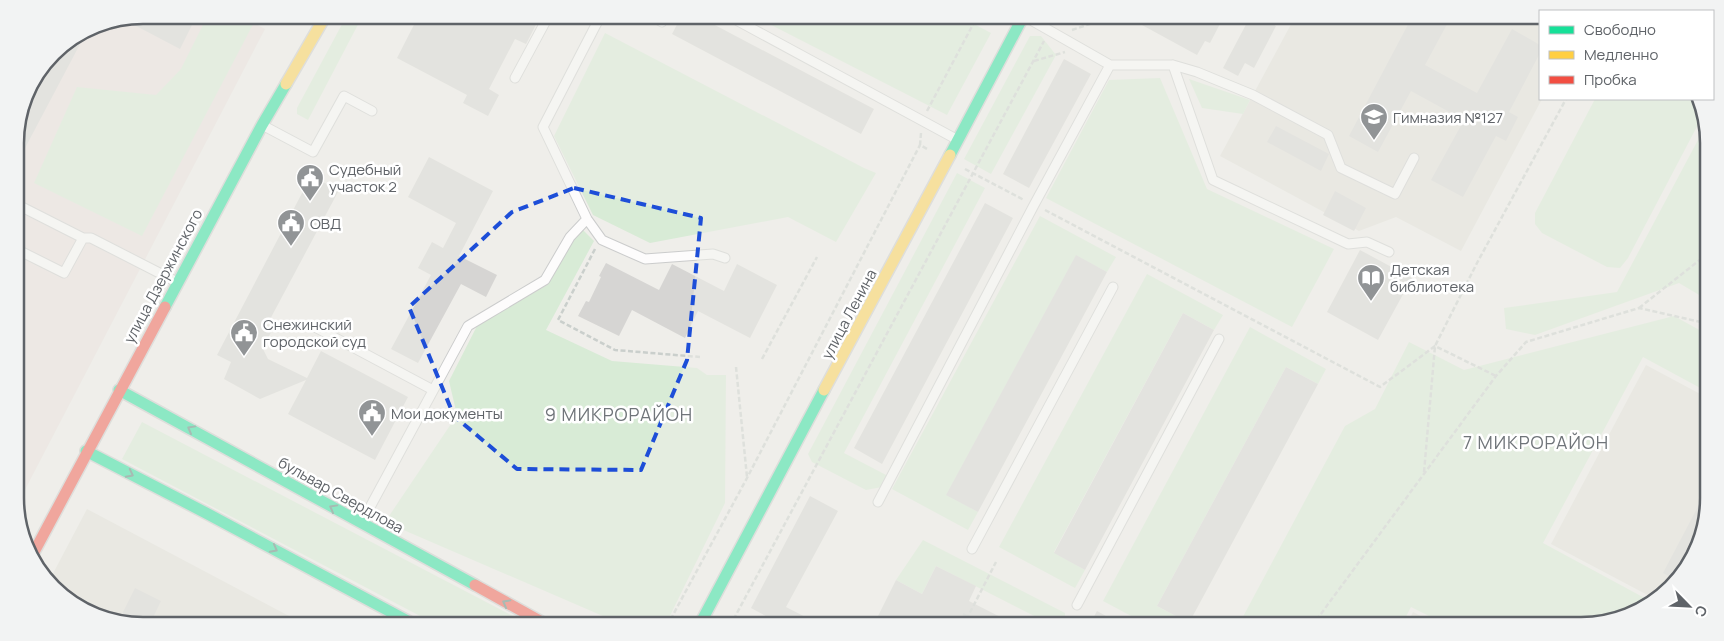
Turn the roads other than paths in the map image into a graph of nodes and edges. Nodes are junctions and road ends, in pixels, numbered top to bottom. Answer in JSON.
{"nodes":[{"id":1,"x":321,"y":24,"type":"edge"},
{"id":2,"x":544,"y":24,"type":"edge"},
{"id":3,"x":596,"y":24,"type":"edge"},
{"id":4,"x":744,"y":24,"type":"edge"},
{"id":5,"x":1018,"y":24,"type":"edge"},
{"id":6,"x":1039,"y":24,"type":"edge"},
{"id":7,"x":1110,"y":65,"type":"junction"},
{"id":8,"x":1173,"y":65,"type":"junction"},
{"id":9,"x":515,"y":78,"type":"dead end"},
{"id":10,"x":372,"y":111,"type":"dead end"},
{"id":11,"x":262,"y":125,"type":"junction"},
{"id":12,"x":959,"y":140,"type":"junction"},
{"id":13,"x":1414,"y":158,"type":"dead end"},
{"id":14,"x":24,"y":208,"type":"edge"},
{"id":15,"x":587,"y":219,"type":"junction"},
{"id":16,"x":84,"y":238,"type":"junction"},
{"id":17,"x":24,"y":252,"type":"edge"},
{"id":18,"x":1389,"y":252,"type":"dead end"},
{"id":19,"x":725,"y":258,"type":"dead end"},
{"id":20,"x":177,"y":282,"type":"junction"},
{"id":21,"x":1112,"y":286,"type":"dead end"},
{"id":22,"x":313,"y":326,"type":"dead end"},
{"id":23,"x":1219,"y":339,"type":"dead end"},
{"id":24,"x":119,"y":390,"type":"junction"},
{"id":25,"x":433,"y":390,"type":"junction"},
{"id":26,"x":86,"y":451,"type":"junction"},
{"id":27,"x":878,"y":502,"type":"dead end"},
{"id":28,"x":362,"y":524,"type":"junction"},
{"id":29,"x":35,"y":549,"type":"edge"},
{"id":30,"x":972,"y":549,"type":"dead end"},
{"id":31,"x":1077,"y":606,"type":"dead end"},
{"id":32,"x":400,"y":617,"type":"edge"},
{"id":33,"x":532,"y":617,"type":"edge"},
{"id":34,"x":704,"y":617,"type":"edge"}],
"edges":[{"from":1,"to":11,"type":"street","name":"улица Дзержинского"},
{"from":2,"to":9,"type":"lane"},
{"from":3,"to":15,"type":"lane"},
{"from":4,"to":12,"type":"lane"},
{"from":5,"to":12,"type":"street","name":"улица Ленина"},
{"from":6,"to":7,"type":"lane"},
{"from":7,"to":8,"type":"lane"},
{"from":7,"to":27,"type":"lane"},
{"from":8,"to":13,"type":"lane"},
{"from":8,"to":18,"type":"lane"},
{"from":10,"to":11,"type":"lane"},
{"from":11,"to":20,"type":"street","name":"улица Дзержинского"},
{"from":12,"to":34,"type":"street","name":"улица Ленина"},
{"from":14,"to":16,"type":"lane"},
{"from":15,"to":19,"type":"lane"},
{"from":15,"to":25,"type":"lane"},
{"from":16,"to":17,"type":"lane"},
{"from":16,"to":20,"type":"lane"},
{"from":20,"to":24,"type":"street","name":"улица Дзержинского"},
{"from":21,"to":30,"type":"lane"},
{"from":22,"to":25,"type":"lane"},
{"from":23,"to":31,"type":"lane"},
{"from":24,"to":26,"type":"street","name":"улица Дзержинского"},
{"from":28,"to":24,"type":"street","name":"бульвар Свердлова","one_way":true},
{"from":25,"to":28,"type":"lane"},
{"from":26,"to":29,"type":"street","name":"улица Дзержинского"},
{"from":26,"to":32,"type":"street","one_way":true},
{"from":33,"to":28,"type":"street","name":"бульвар Свердлова","one_way":true}]}
